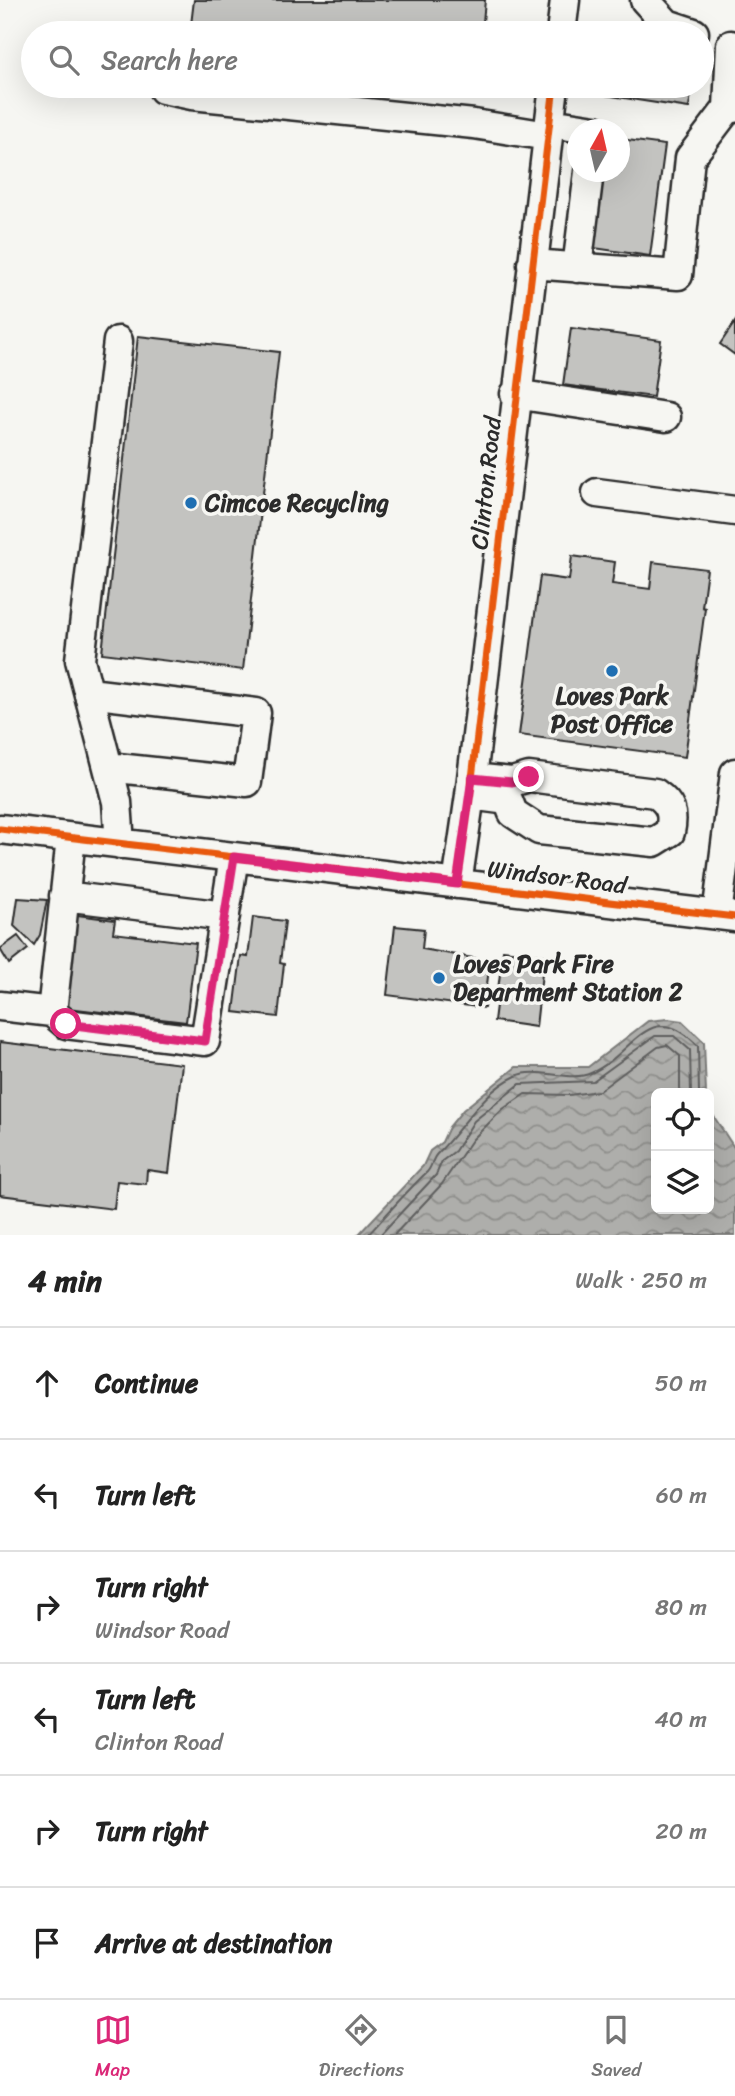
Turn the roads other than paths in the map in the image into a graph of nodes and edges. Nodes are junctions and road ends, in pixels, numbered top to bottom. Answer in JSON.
{"nodes":[{"id":1,"x":565,"y":0,"type":"edge"},
{"id":2,"x":645,"y":0,"type":"edge"},
{"id":3,"x":562,"y":21,"type":"edge"},
{"id":4,"x":664,"y":21,"type":"edge"},
{"id":5,"x":714,"y":39,"type":"edge"},
{"id":6,"x":733,"y":44,"type":"edge"},
{"id":7,"x":221,"y":98,"type":"edge"},
{"id":8,"x":553,"y":98,"type":"edge"},
{"id":9,"x":731,"y":108,"type":"edge"},
{"id":10,"x":549,"y":130,"type":"junction"},
{"id":11,"x":567,"y":130,"type":"edge"},
{"id":12,"x":588,"y":182,"type":"edge"},
{"id":13,"x":532,"y":264,"type":"junction"},
{"id":14,"x":577,"y":268,"type":"junction"},
{"id":15,"x":118,"y":341,"type":"dead end"},
{"id":16,"x":515,"y":394,"type":"junction"},
{"id":17,"x":666,"y":416,"type":"dead end"},
{"id":18,"x":597,"y":493,"type":"dead end"},
{"id":19,"x":735,"y":511,"type":"edge"},
{"id":20,"x":89,"y":693,"type":"junction"},
{"id":21,"x":108,"y":767,"type":"junction"},
{"id":22,"x":735,"y":773,"type":"edge"},
{"id":23,"x":471,"y":786,"type":"junction"},
{"id":24,"x":0,"y":829,"type":"edge"},
{"id":25,"x":71,"y":838,"type":"junction"},
{"id":26,"x":120,"y":844,"type":"junction"},
{"id":27,"x":234,"y":857,"type":"junction"},
{"id":28,"x":457,"y":884,"type":"junction"},
{"id":29,"x":64,"y":896,"type":"junction"},
{"id":30,"x":225,"y":916,"type":"junction"},
{"id":31,"x":726,"y":916,"type":"edge"},
{"id":32,"x":0,"y":1006,"type":"edge"},
{"id":33,"x":52,"y":1012,"type":"junction"}],
"edges":[{"from":1,"to":3,"type":"street"},
{"from":2,"to":4,"type":"street"},
{"from":5,"to":6,"type":"street"},
{"from":6,"to":9,"type":"street"},
{"from":7,"to":10,"type":"street"},
{"from":8,"to":10,"type":"street","name":"Clinton Road"},
{"from":9,"to":14,"type":"street"},
{"from":10,"to":11,"type":"street"},
{"from":10,"to":13,"type":"street","name":"Clinton Road"},
{"from":12,"to":14,"type":"street"},
{"from":13,"to":14,"type":"street"},
{"from":13,"to":16,"type":"street","name":"Clinton Road"},
{"from":15,"to":20,"type":"street"},
{"from":16,"to":17,"type":"street"},
{"from":16,"to":23,"type":"street","name":"Clinton Road"},
{"from":18,"to":19,"type":"street"},
{"from":20,"to":21,"type":"street"},
{"from":20,"to":21,"type":"street"},
{"from":21,"to":26,"type":"street"},
{"from":22,"to":31,"type":"street"},
{"from":23,"to":23,"type":"street"},
{"from":23,"to":28,"type":"street","name":"Clinton Road"},
{"from":24,"to":25,"type":"street","name":"Windsor Road"},
{"from":25,"to":26,"type":"street","name":"Windsor Road"},
{"from":25,"to":29,"type":"street"},
{"from":26,"to":27,"type":"street","name":"Windsor Road"},
{"from":27,"to":28,"type":"street","name":"Windsor Road"},
{"from":27,"to":30,"type":"street"},
{"from":28,"to":31,"type":"street","name":"Windsor Road"},
{"from":29,"to":30,"type":"street"},
{"from":29,"to":33,"type":"street"},
{"from":30,"to":33,"type":"street"},
{"from":32,"to":33,"type":"street"}]}
